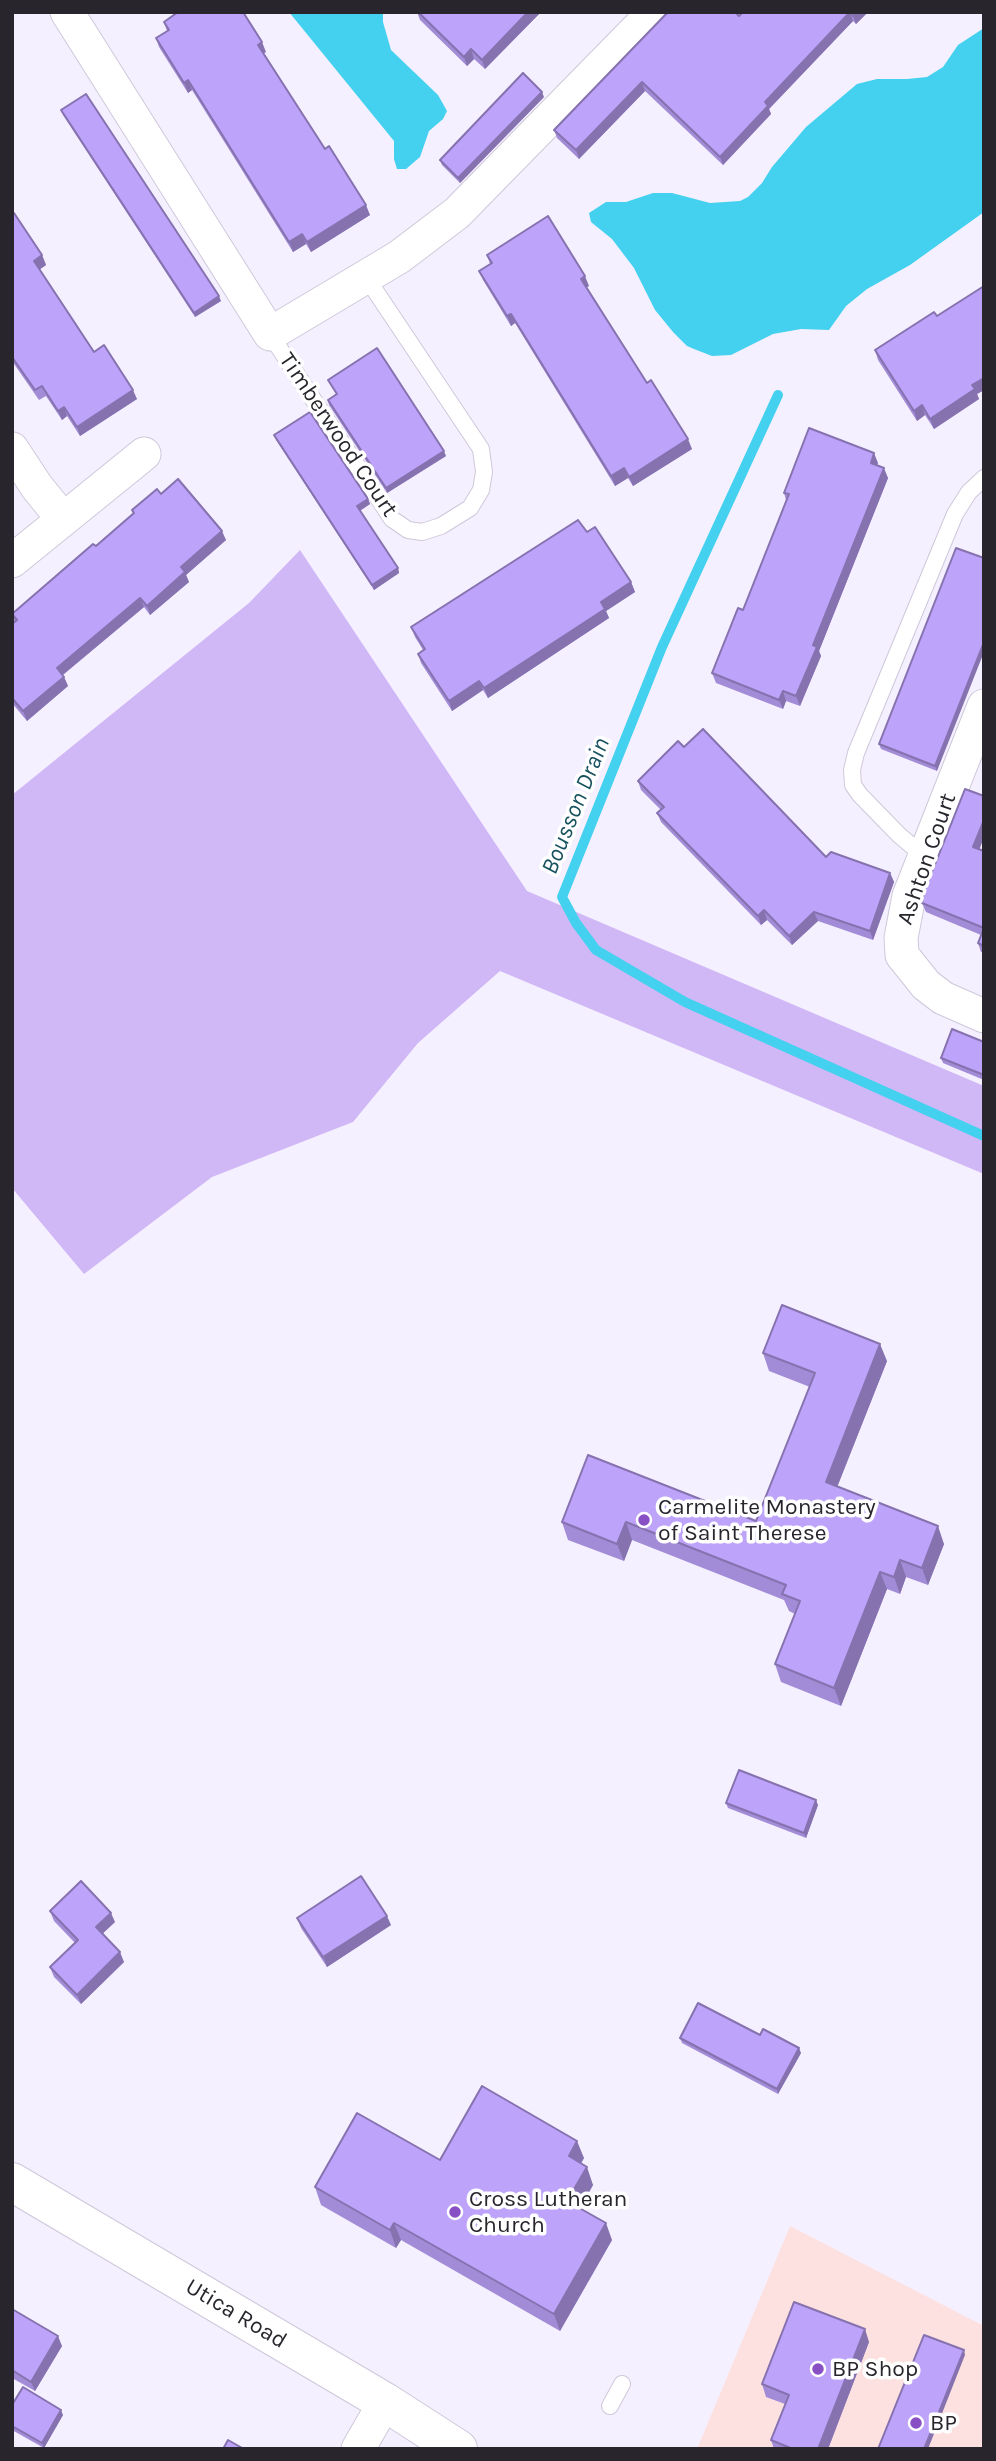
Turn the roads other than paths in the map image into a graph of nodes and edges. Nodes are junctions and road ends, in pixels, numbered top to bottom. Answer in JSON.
{"nodes":[{"id":1,"x":67,"y":12,"type":"edge"},
{"id":2,"x":654,"y":12,"type":"edge"},
{"id":3,"x":366,"y":277,"type":"junction"},
{"id":4,"x":270,"y":334,"type":"junction"},
{"id":5,"x":12,"y":449,"type":"edge"},
{"id":6,"x":144,"y":454,"type":"dead end"},
{"id":7,"x":984,"y":478,"type":"edge"},
{"id":8,"x":62,"y":519,"type":"junction"},
{"id":9,"x":12,"y":561,"type":"edge"},
{"id":10,"x":984,"y":706,"type":"edge"},
{"id":11,"x":927,"y":852,"type":"junction"},
{"id":12,"x":984,"y":1016,"type":"edge"},
{"id":13,"x":12,"y":2182,"type":"edge"},
{"id":14,"x":622,"y":2384,"type":"dead end"},
{"id":15,"x":384,"y":2402,"type":"junction"},
{"id":16,"x":610,"y":2406,"type":"dead end"},
{"id":17,"x":358,"y":2449,"type":"edge"},
{"id":18,"x":458,"y":2449,"type":"edge"}],
"edges":[{"from":1,"to":4,"type":"street","name":"Timberwood Court"},
{"from":2,"to":3,"type":"street","name":"Timberwood Court"},
{"from":3,"to":4,"type":"street","name":"Timberwood Court"},
{"from":3,"to":4,"type":"lane","name":"Timberwood Court"},
{"from":5,"to":8,"type":"street"},
{"from":6,"to":8,"type":"street"},
{"from":7,"to":11,"type":"lane"},
{"from":8,"to":9,"type":"street"},
{"from":10,"to":11,"type":"street","name":"Ashton Court"},
{"from":11,"to":12,"type":"street","name":"Ashton Court"},
{"from":13,"to":15,"type":"main road","name":"Utica Road"},
{"from":14,"to":16,"type":"lane"},
{"from":15,"to":17,"type":"street"},
{"from":15,"to":18,"type":"main road","name":"Utica Road"}]}
